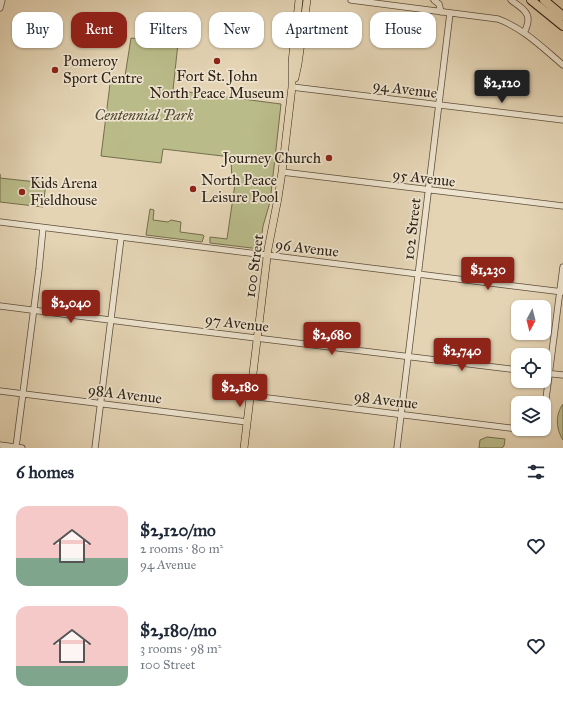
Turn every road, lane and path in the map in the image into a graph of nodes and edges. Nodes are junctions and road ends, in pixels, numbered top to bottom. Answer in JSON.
{"nodes":[{"id":1,"x":2,"y":0,"type":"edge"},
{"id":2,"x":299,"y":0,"type":"edge"},
{"id":3,"x":307,"y":0,"type":"edge"},
{"id":4,"x":351,"y":0,"type":"edge"},
{"id":5,"x":434,"y":0,"type":"edge"},
{"id":6,"x":511,"y":0,"type":"edge"},
{"id":7,"x":531,"y":0,"type":"edge"},
{"id":8,"x":544,"y":0,"type":"edge"},
{"id":9,"x":0,"y":8,"type":"edge"},
{"id":10,"x":441,"y":12,"type":"junction"},
{"id":11,"x":450,"y":13,"type":"junction"},
{"id":12,"x":563,"y":16,"type":"edge"},
{"id":13,"x":563,"y":26,"type":"edge"},
{"id":14,"x":524,"y":33,"type":"junction"},
{"id":15,"x":563,"y":65,"type":"edge"},
{"id":16,"x":292,"y":87,"type":"junction"},
{"id":17,"x":439,"y":105,"type":"junction"},
{"id":18,"x":563,"y":120,"type":"edge"},
{"id":19,"x":282,"y":172,"type":"junction"},
{"id":20,"x":428,"y":190,"type":"junction"},
{"id":21,"x":563,"y":206,"type":"edge"},
{"id":22,"x":0,"y":222,"type":"edge"},
{"id":23,"x":43,"y":228,"type":"junction"},
{"id":24,"x":121,"y":238,"type":"junction"},
{"id":25,"x":268,"y":256,"type":"junction"},
{"id":26,"x":563,"y":267,"type":"edge"},
{"id":27,"x":418,"y":274,"type":"junction"},
{"id":28,"x":561,"y":292,"type":"edge"},
{"id":29,"x":0,"y":306,"type":"edge"},
{"id":30,"x":34,"y":310,"type":"junction"},
{"id":31,"x":111,"y":320,"type":"junction"},
{"id":32,"x":258,"y":338,"type":"junction"},
{"id":33,"x":551,"y":350,"type":"edge"},
{"id":34,"x":408,"y":357,"type":"junction"},
{"id":35,"x":511,"y":369,"type":"edge"},
{"id":36,"x":551,"y":374,"type":"edge"},
{"id":37,"x":563,"y":376,"type":"edge"},
{"id":38,"x":0,"y":391,"type":"edge"},
{"id":39,"x":23,"y":394,"type":"junction"},
{"id":40,"x":251,"y":396,"type":"junction"},
{"id":41,"x":101,"y":403,"type":"junction"},
{"id":42,"x":401,"y":414,"type":"junction"},
{"id":43,"x":247,"y":422,"type":"junction"},
{"id":44,"x":511,"y":428,"type":"edge"},
{"id":45,"x":0,"y":445,"type":"edge"},
{"id":46,"x":19,"y":448,"type":"edge"},
{"id":47,"x":95,"y":448,"type":"edge"},
{"id":48,"x":244,"y":448,"type":"edge"},
{"id":49,"x":397,"y":448,"type":"edge"}],
"edges":[{"from":1,"to":9,"type":"street"},
{"from":2,"to":16,"type":"main road","name":"100 Street"},
{"from":3,"to":16,"type":"main road","name":"100 Street"},
{"from":4,"to":10,"type":"street"},
{"from":5,"to":10,"type":"street"},
{"from":6,"to":14,"type":"street"},
{"from":7,"to":13,"type":"highway"},
{"from":8,"to":12,"type":"highway"},
{"from":10,"to":11,"type":"street"},
{"from":11,"to":14,"type":"street"},
{"from":11,"to":17,"type":"street","name":"102 Street"},
{"from":14,"to":15,"type":"street"},
{"from":16,"to":17,"type":"street","name":"94 Avenue"},
{"from":16,"to":19,"type":"main road","name":"100 Street"},
{"from":17,"to":18,"type":"street","name":"94 Avenue"},
{"from":17,"to":20,"type":"street","name":"102 Street"},
{"from":19,"to":20,"type":"street","name":"95 Avenue"},
{"from":19,"to":25,"type":"main road","name":"100 Street"},
{"from":20,"to":21,"type":"street","name":"95 Avenue"},
{"from":20,"to":27,"type":"street","name":"102 Street"},
{"from":22,"to":23,"type":"street","name":"96 Avenue"},
{"from":23,"to":24,"type":"street","name":"96 Avenue"},
{"from":23,"to":30,"type":"street"},
{"from":24,"to":25,"type":"street","name":"96 Avenue"},
{"from":24,"to":31,"type":"street"},
{"from":25,"to":27,"type":"street","name":"96 Avenue"},
{"from":25,"to":32,"type":"main road","name":"100 Street"},
{"from":26,"to":28,"type":"street"},
{"from":27,"to":28,"type":"street","name":"96 Avenue"},
{"from":27,"to":34,"type":"street","name":"102 Street"},
{"from":28,"to":33,"type":"street"},
{"from":29,"to":30,"type":"street","name":"97 Avenue"},
{"from":30,"to":31,"type":"street","name":"97 Avenue"},
{"from":30,"to":39,"type":"street"},
{"from":31,"to":32,"type":"street","name":"97 Avenue"},
{"from":31,"to":41,"type":"street"},
{"from":32,"to":34,"type":"street","name":"97 Avenue"},
{"from":32,"to":40,"type":"main road","name":"100 Street"},
{"from":34,"to":35,"type":"street","name":"97 Avenue"},
{"from":34,"to":42,"type":"street","name":"102 Street"},
{"from":36,"to":37,"type":"street"},
{"from":38,"to":39,"type":"street","name":"98A Avenue"},
{"from":39,"to":41,"type":"street","name":"98A Avenue"},
{"from":39,"to":46,"type":"street"},
{"from":40,"to":42,"type":"street","name":"98 Avenue"},
{"from":40,"to":43,"type":"main road","name":"100 Street"},
{"from":41,"to":43,"type":"street","name":"98A Avenue"},
{"from":41,"to":47,"type":"street"},
{"from":42,"to":44,"type":"street","name":"98 Avenue"},
{"from":42,"to":49,"type":"street","name":"102 Street"},
{"from":43,"to":48,"type":"main road","name":"100 Street"},
{"from":45,"to":46,"type":"street"}]}
